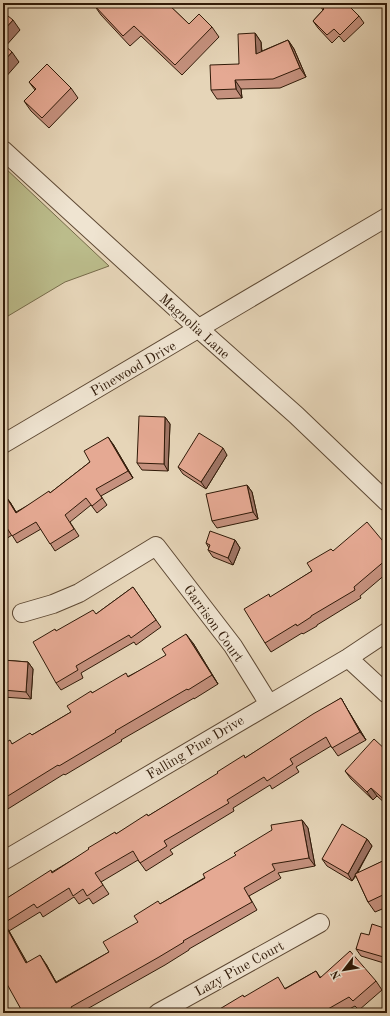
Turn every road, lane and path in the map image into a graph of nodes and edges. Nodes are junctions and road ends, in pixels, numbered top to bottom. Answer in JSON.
{"nodes":[{"id":1,"x":3,"y":150,"type":"edge"},
{"id":2,"x":384,"y":222,"type":"edge"},
{"id":3,"x":199,"y":329,"type":"junction"},
{"id":4,"x":3,"y":444,"type":"edge"},
{"id":5,"x":387,"y":502,"type":"edge"},
{"id":6,"x":22,"y":613,"type":"dead end"},
{"id":7,"x":387,"y":632,"type":"edge"},
{"id":8,"x":348,"y":658,"type":"junction"},
{"id":9,"x":387,"y":694,"type":"edge"},
{"id":10,"x":268,"y":704,"type":"junction"},
{"id":11,"x":3,"y":861,"type":"edge"},
{"id":12,"x":320,"y":923,"type":"dead end"},
{"id":13,"x":158,"y":1013,"type":"edge"}],
"edges":[{"from":1,"to":3,"type":"street","name":"Magnolia Lane"},
{"from":2,"to":3,"type":"street","name":"Pinewood Drive"},
{"from":3,"to":4,"type":"street","name":"Pinewood Drive"},
{"from":3,"to":5,"type":"street","name":"Magnolia Lane"},
{"from":6,"to":10,"type":"street","name":"Garrison Court"},
{"from":7,"to":8,"type":"street","name":"Falling Pine Drive"},
{"from":8,"to":9,"type":"street"},
{"from":8,"to":10,"type":"street","name":"Falling Pine Drive"},
{"from":10,"to":11,"type":"street","name":"Falling Pine Drive"},
{"from":12,"to":13,"type":"street","name":"Lazy Pine Court"}]}
